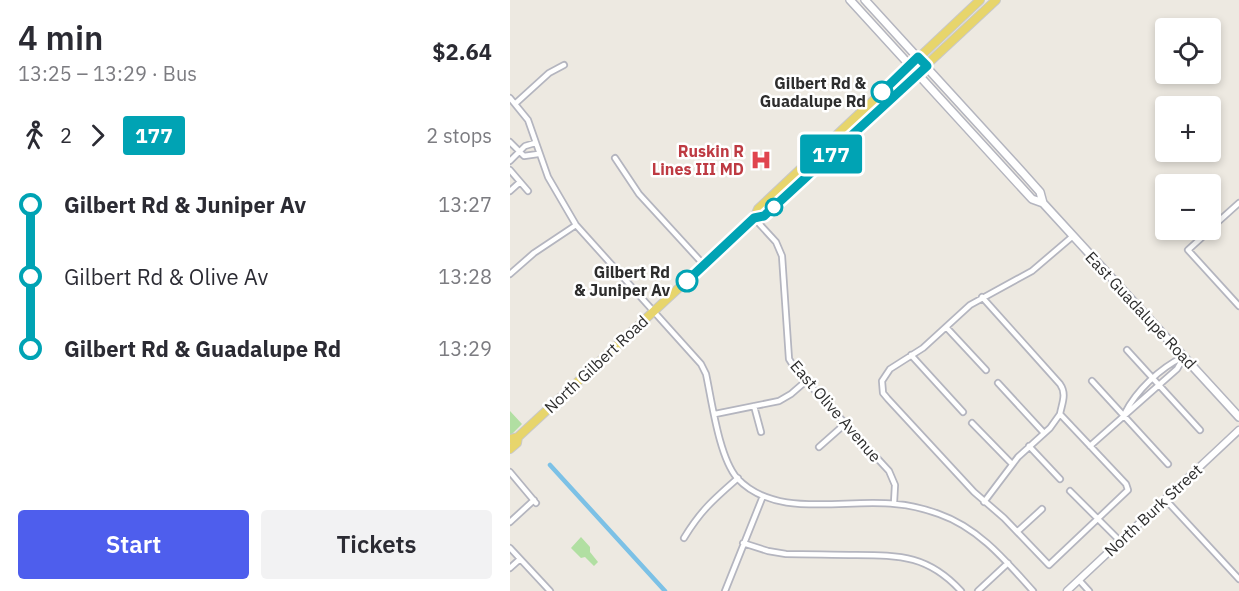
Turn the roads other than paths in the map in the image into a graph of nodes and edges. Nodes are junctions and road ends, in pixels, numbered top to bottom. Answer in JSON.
{"nodes":[{"id":1,"x":850,"y":0,"type":"edge"},
{"id":2,"x":865,"y":0,"type":"edge"},
{"id":3,"x":980,"y":0,"type":"edge"},
{"id":4,"x":996,"y":0,"type":"edge"},
{"id":5,"x":923,"y":62,"type":"junction"},
{"id":6,"x":564,"y":65,"type":"dead end"},
{"id":7,"x":914,"y":70,"type":"junction"},
{"id":8,"x":510,"y":98,"type":"edge"},
{"id":9,"x":516,"y":103,"type":"junction"},
{"id":10,"x":842,"y":130,"type":"junction"},
{"id":11,"x":510,"y":142,"type":"edge"},
{"id":12,"x":535,"y":143,"type":"junction"},
{"id":13,"x":519,"y":152,"type":"junction"},
{"id":14,"x":538,"y":154,"type":"junction"},
{"id":15,"x":615,"y":158,"type":"dead end"},
{"id":16,"x":827,"y":158,"type":"junction"},
{"id":17,"x":510,"y":161,"type":"edge"},
{"id":18,"x":510,"y":170,"type":"edge"},
{"id":19,"x":520,"y":182,"type":"junction"},
{"id":20,"x":510,"y":191,"type":"edge"},
{"id":21,"x":528,"y":191,"type":"dead end"},
{"id":22,"x":1239,"y":202,"type":"edge"},
{"id":23,"x":1043,"y":203,"type":"junction"},
{"id":24,"x":754,"y":218,"type":"junction"},
{"id":25,"x":1221,"y":219,"type":"edge"},
{"id":26,"x":576,"y":225,"type":"junction"},
{"id":27,"x":1073,"y":236,"type":"junction"},
{"id":28,"x":1198,"y":240,"type":"edge"},
{"id":29,"x":1188,"y":250,"type":"junction"},
{"id":30,"x":1181,"y":251,"type":"dead end"},
{"id":31,"x":704,"y":265,"type":"junction"},
{"id":32,"x":510,"y":274,"type":"edge"},
{"id":33,"x":982,"y":297,"type":"junction"},
{"id":34,"x":1239,"y":306,"type":"edge"},
{"id":35,"x":654,"y":310,"type":"junction"},
{"id":36,"x":946,"y":327,"type":"junction"},
{"id":37,"x":1127,"y":350,"type":"dead end"},
{"id":38,"x":912,"y":355,"type":"junction"},
{"id":39,"x":1184,"y":357,"type":"junction"},
{"id":40,"x":986,"y":370,"type":"dead end"},
{"id":41,"x":1154,"y":379,"type":"junction"},
{"id":42,"x":806,"y":381,"type":"junction"},
{"id":43,"x":1092,"y":381,"type":"dead end"},
{"id":44,"x":998,"y":383,"type":"dead end"},
{"id":45,"x":1159,"y":385,"type":"junction"},
{"id":46,"x":754,"y":406,"type":"junction"},
{"id":47,"x":963,"y":412,"type":"dead end"},
{"id":48,"x":715,"y":414,"type":"junction"},
{"id":49,"x":1060,"y":414,"type":"junction"},
{"id":50,"x":1124,"y":416,"type":"junction"},
{"id":51,"x":1239,"y":417,"type":"edge"},
{"id":52,"x":972,"y":423,"type":"dead end"},
{"id":53,"x":845,"y":424,"type":"junction"},
{"id":54,"x":1200,"y":430,"type":"dead end"},
{"id":55,"x":1239,"y":430,"type":"edge"},
{"id":56,"x":761,"y":432,"type":"dead end"},
{"id":57,"x":1044,"y":433,"type":"junction"},
{"id":58,"x":514,"y":438,"type":"edge"},
{"id":59,"x":1029,"y":446,"type":"junction"},
{"id":60,"x":1090,"y":446,"type":"junction"},
{"id":61,"x":819,"y":447,"type":"dead end"},
{"id":62,"x":510,"y":449,"type":"edge"},
{"id":63,"x":1168,"y":464,"type":"dead end"},
{"id":64,"x":1012,"y":465,"type":"junction"},
{"id":65,"x":510,"y":472,"type":"edge"},
{"id":66,"x":738,"y":478,"type":"junction"},
{"id":67,"x":1060,"y":479,"type":"dead end"},
{"id":68,"x":1070,"y":491,"type":"dead end"},
{"id":69,"x":763,"y":496,"type":"junction"},
{"id":70,"x":1165,"y":499,"type":"junction"},
{"id":71,"x":984,"y":502,"type":"junction"},
{"id":72,"x":894,"y":503,"type":"junction"},
{"id":73,"x":1042,"y":509,"type":"dead end"},
{"id":74,"x":1099,"y":518,"type":"junction"},
{"id":75,"x":510,"y":522,"type":"edge"},
{"id":76,"x":1018,"y":531,"type":"junction"},
{"id":77,"x":684,"y":538,"type":"dead end"},
{"id":78,"x":1120,"y":542,"type":"junction"},
{"id":79,"x":743,"y":543,"type":"junction"},
{"id":80,"x":510,"y":548,"type":"edge"},
{"id":81,"x":520,"y":559,"type":"junction"},
{"id":82,"x":1008,"y":563,"type":"junction"},
{"id":83,"x":510,"y":568,"type":"edge"},
{"id":84,"x":1239,"y":579,"type":"edge"},
{"id":85,"x":1079,"y":580,"type":"junction"},
{"id":86,"x":550,"y":591,"type":"edge"},
{"id":87,"x":725,"y":591,"type":"edge"},
{"id":88,"x":961,"y":591,"type":"edge"},
{"id":89,"x":978,"y":591,"type":"edge"},
{"id":90,"x":1033,"y":591,"type":"edge"},
{"id":91,"x":1067,"y":591,"type":"edge"},
{"id":92,"x":1089,"y":591,"type":"edge"}],
"edges":[{"from":1,"to":7,"type":"main road","name":"East Guadalupe Road"},
{"from":2,"to":5,"type":"main road","name":"East Guadalupe Road"},
{"from":3,"to":5,"type":"main road","name":"North Gilbert Road"},
{"from":4,"to":5,"type":"main road","name":"North Gilbert Road"},
{"from":5,"to":7,"type":"main road","name":"North Gilbert Road"},
{"from":5,"to":23,"type":"main road","name":"East Guadalupe Road"},
{"from":6,"to":9,"type":"street"},
{"from":7,"to":10,"type":"main road","name":"North Gilbert Road"},
{"from":7,"to":16,"type":"main road","name":"North Gilbert Road"},
{"from":7,"to":23,"type":"main road","name":"East Guadalupe Road"},
{"from":8,"to":9,"type":"street"},
{"from":9,"to":12,"type":"street"},
{"from":10,"to":16,"type":"main road"},
{"from":10,"to":24,"type":"main road","name":"North Gilbert Road"},
{"from":11,"to":13,"type":"street"},
{"from":12,"to":13,"type":"street"},
{"from":12,"to":14,"type":"street"},
{"from":13,"to":14,"type":"street"},
{"from":13,"to":17,"type":"street"},
{"from":14,"to":26,"type":"street"},
{"from":15,"to":31,"type":"street"},
{"from":16,"to":24,"type":"main road","name":"North Gilbert Road"},
{"from":18,"to":19,"type":"street"},
{"from":19,"to":20,"type":"street"},
{"from":19,"to":21,"type":"street"},
{"from":22,"to":25,"type":"street"},
{"from":23,"to":27,"type":"main road","name":"East Guadalupe Road"},
{"from":24,"to":31,"type":"main road","name":"North Gilbert Road"},
{"from":24,"to":42,"type":"street","name":"East Olive Avenue"},
{"from":26,"to":32,"type":"street"},
{"from":26,"to":35,"type":"street"},
{"from":27,"to":33,"type":"street"},
{"from":27,"to":39,"type":"main road","name":"East Guadalupe Road"},
{"from":28,"to":29,"type":"street"},
{"from":29,"to":30,"type":"street"},
{"from":29,"to":34,"type":"street"},
{"from":31,"to":35,"type":"main road","name":"North Gilbert Road"},
{"from":33,"to":36,"type":"street"},
{"from":33,"to":49,"type":"street"},
{"from":35,"to":48,"type":"street"},
{"from":35,"to":58,"type":"main road","name":"North Gilbert Road"},
{"from":36,"to":38,"type":"street"},
{"from":36,"to":40,"type":"street"},
{"from":37,"to":41,"type":"street"},
{"from":38,"to":47,"type":"street"},
{"from":38,"to":71,"type":"street"},
{"from":39,"to":41,"type":"street"},
{"from":39,"to":45,"type":"street"},
{"from":39,"to":51,"type":"main road","name":"East Guadalupe Road"},
{"from":41,"to":45,"type":"street"},
{"from":41,"to":50,"type":"street"},
{"from":42,"to":46,"type":"street"},
{"from":42,"to":53,"type":"street","name":"East Olive Avenue"},
{"from":43,"to":50,"type":"street"},
{"from":44,"to":57,"type":"street"},
{"from":45,"to":50,"type":"street"},
{"from":45,"to":54,"type":"street"},
{"from":46,"to":48,"type":"street"},
{"from":46,"to":56,"type":"street"},
{"from":48,"to":66,"type":"street"},
{"from":49,"to":57,"type":"street"},
{"from":49,"to":60,"type":"street"},
{"from":50,"to":60,"type":"street"},
{"from":50,"to":63,"type":"street"},
{"from":52,"to":64,"type":"street"},
{"from":53,"to":61,"type":"street"},
{"from":53,"to":72,"type":"street","name":"East Olive Avenue"},
{"from":55,"to":70,"type":"street","name":"North Burk Street"},
{"from":57,"to":59,"type":"street"},
{"from":58,"to":62,"type":"main road","name":"North Gilbert Road"},
{"from":59,"to":64,"type":"street"},
{"from":59,"to":67,"type":"street"},
{"from":60,"to":74,"type":"street"},
{"from":64,"to":71,"type":"street"},
{"from":65,"to":75,"type":"street"},
{"from":66,"to":69,"type":"street"},
{"from":66,"to":77,"type":"street"},
{"from":68,"to":74,"type":"street"},
{"from":69,"to":72,"type":"street"},
{"from":69,"to":79,"type":"street"},
{"from":70,"to":78,"type":"street","name":"North Burk Street"},
{"from":70,"to":84,"type":"street"},
{"from":71,"to":76,"type":"street"},
{"from":72,"to":82,"type":"street"},
{"from":73,"to":76,"type":"street"},
{"from":74,"to":76,"type":"street"},
{"from":74,"to":78,"type":"street"},
{"from":78,"to":85,"type":"street","name":"North Burk Street"},
{"from":79,"to":87,"type":"street"},
{"from":79,"to":88,"type":"street"},
{"from":80,"to":81,"type":"street"},
{"from":81,"to":83,"type":"street"},
{"from":81,"to":86,"type":"street"},
{"from":82,"to":89,"type":"street"},
{"from":82,"to":90,"type":"street"},
{"from":85,"to":91,"type":"street","name":"North Burk Street"},
{"from":85,"to":92,"type":"street"}]}
